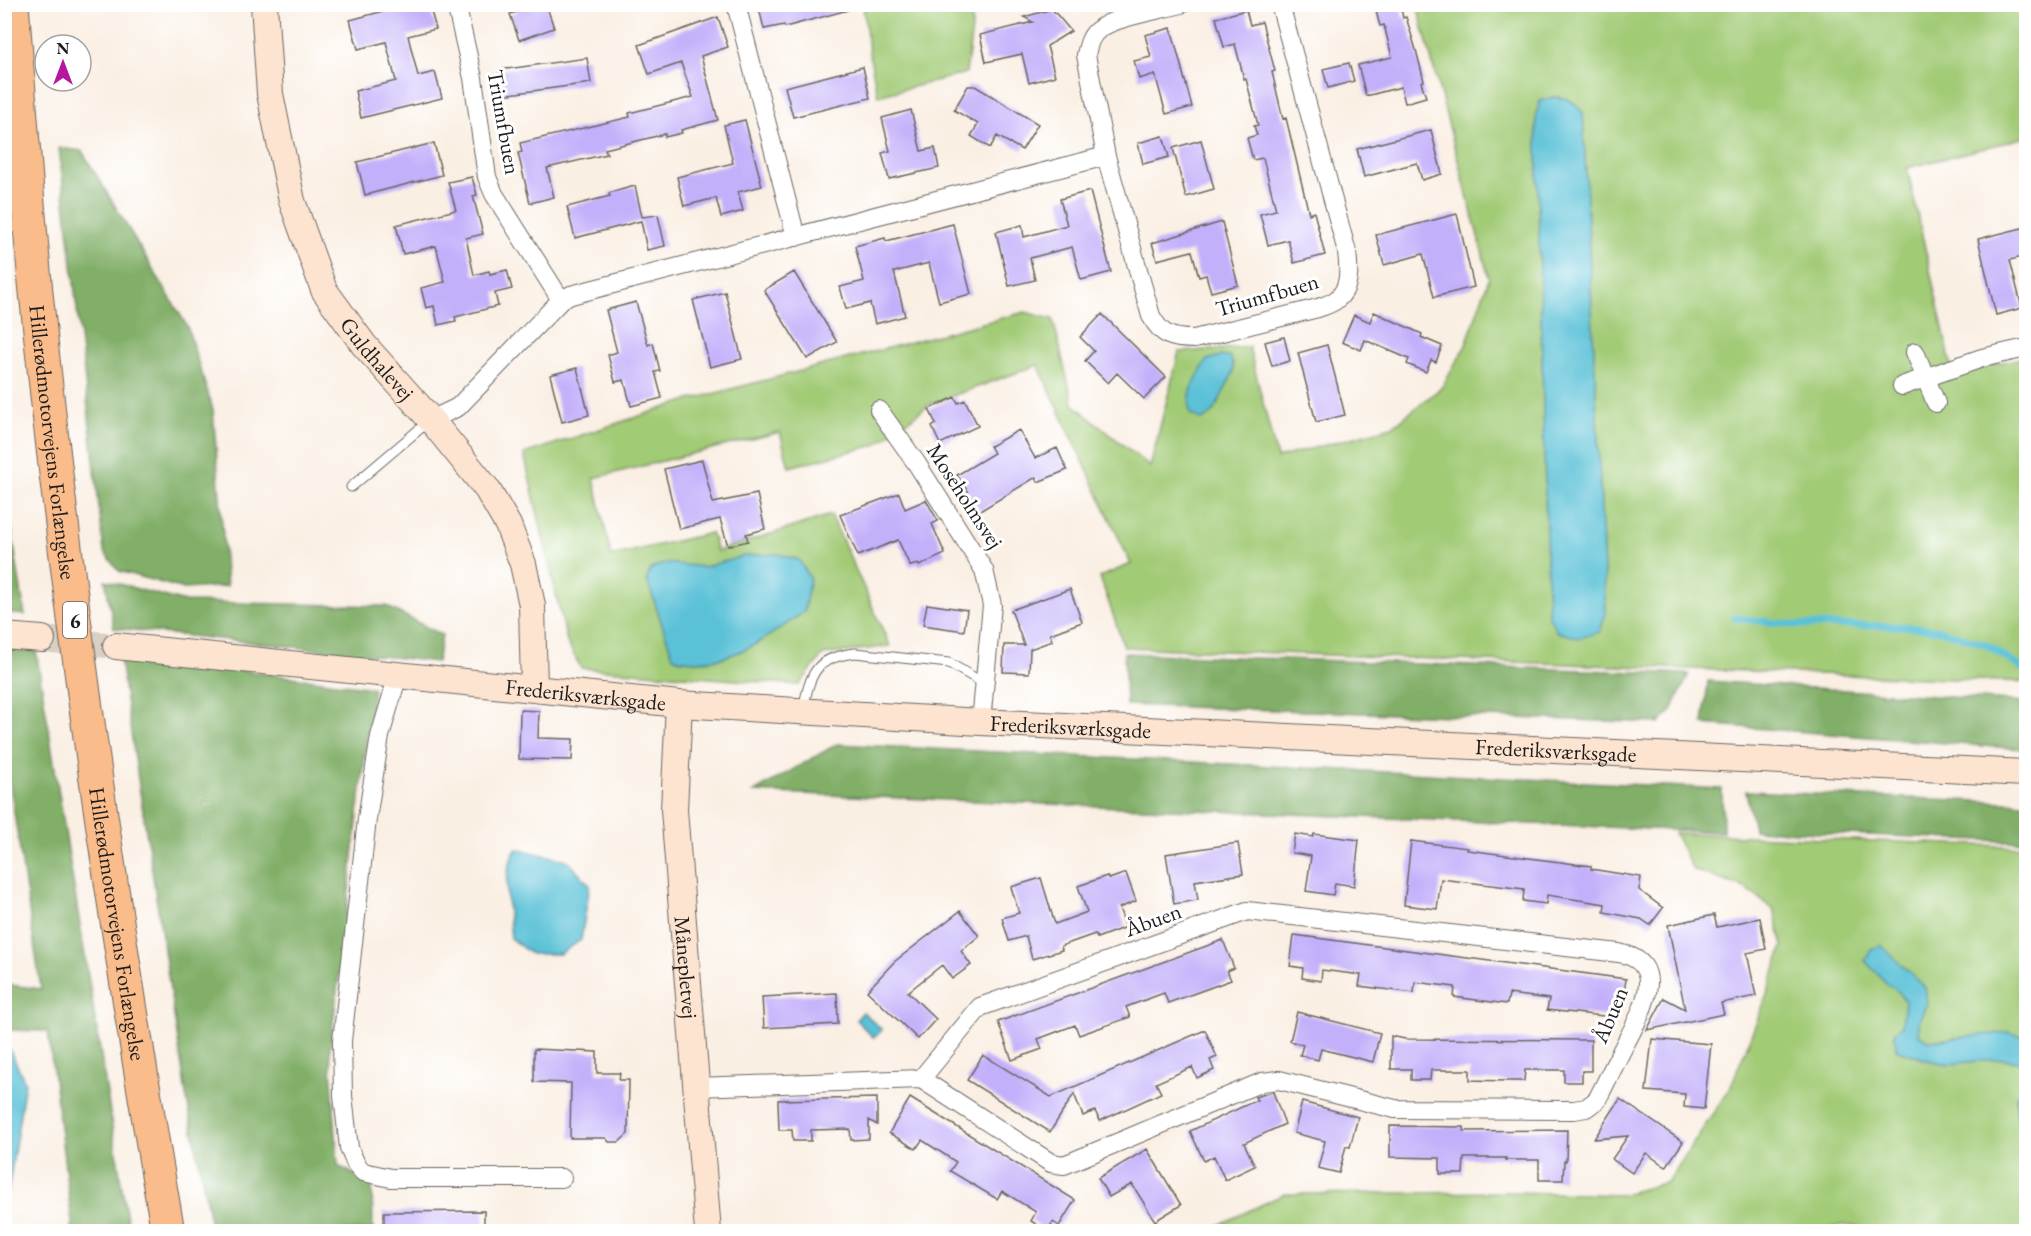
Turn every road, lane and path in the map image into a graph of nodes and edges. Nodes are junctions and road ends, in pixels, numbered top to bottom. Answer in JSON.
{"nodes":[{"id":1,"x":12,"y":4,"type":"edge"},
{"id":2,"x":264,"y":4,"type":"edge"},
{"id":3,"x":456,"y":4,"type":"edge"},
{"id":4,"x":736,"y":4,"type":"edge"},
{"id":5,"x":1181,"y":4,"type":"edge"},
{"id":6,"x":1280,"y":4,"type":"edge"},
{"id":7,"x":1107,"y":156,"type":"junction"},
{"id":8,"x":796,"y":237,"type":"junction"},
{"id":9,"x":561,"y":300,"type":"junction"},
{"id":10,"x":2026,"y":348,"type":"edge"},
{"id":11,"x":1915,"y":352,"type":"dead end"},
{"id":12,"x":1926,"y":378,"type":"junction"},
{"id":13,"x":1902,"y":386,"type":"dead end"},
{"id":14,"x":1936,"y":403,"type":"dead end"},
{"id":15,"x":879,"y":410,"type":"dead end"},
{"id":16,"x":431,"y":420,"type":"junction"},
{"id":17,"x":351,"y":487,"type":"dead end"},
{"id":18,"x":4,"y":636,"type":"edge"},
{"id":19,"x":42,"y":639,"type":"tunnel mouth"},
{"id":20,"x":116,"y":646,"type":"tunnel mouth"},
{"id":21,"x":398,"y":675,"type":"junction"},
{"id":22,"x":985,"y":684,"type":"junction"},
{"id":23,"x":534,"y":688,"type":"junction"},
{"id":24,"x":679,"y":704,"type":"junction"},
{"id":25,"x":803,"y":711,"type":"junction"},
{"id":26,"x":981,"y":722,"type":"junction"},
{"id":27,"x":2026,"y":772,"type":"edge"},
{"id":28,"x":921,"y":1079,"type":"junction"},
{"id":29,"x":696,"y":1087,"type":"junction"},
{"id":30,"x":562,"y":1178,"type":"dead end"},
{"id":31,"x":168,"y":1232,"type":"edge"},
{"id":32,"x":708,"y":1232,"type":"edge"}],
"edges":[{"from":1,"to":31,"type":"highway","name":"Hillerødmotorvejens Forlængelse","number":"6"},
{"from":2,"to":16,"type":"street","name":"Guldhalevej"},
{"from":3,"to":9,"type":"street","name":"Triumfbuen"},
{"from":4,"to":8,"type":"street"},
{"from":5,"to":7,"type":"street","name":"Triumfbuen"},
{"from":6,"to":7,"type":"street","name":"Triumfbuen"},
{"from":7,"to":8,"type":"street"},
{"from":8,"to":9,"type":"street"},
{"from":9,"to":16,"type":"street"},
{"from":10,"to":12,"type":"street"},
{"from":11,"to":12,"type":"street"},
{"from":12,"to":13,"type":"street"},
{"from":12,"to":14,"type":"street"},
{"from":15,"to":22,"type":"street","name":"Moseholmsvej"},
{"from":16,"to":17,"type":"lane"},
{"from":16,"to":23,"type":"street","name":"Guldhalevej"},
{"from":18,"to":19,"type":"street"},
{"from":20,"to":21,"type":"street","name":"Frederiksværksgade"},
{"from":21,"to":23,"type":"street","name":"Frederiksværksgade"},
{"from":21,"to":30,"type":"street"},
{"from":22,"to":25,"type":"lane"},
{"from":22,"to":26,"type":"street","name":"Moseholmsvej"},
{"from":23,"to":24,"type":"street","name":"Frederiksværksgade"},
{"from":24,"to":25,"type":"street","name":"Frederiksværksgade"},
{"from":24,"to":29,"type":"street","name":"Månepletvej"},
{"from":25,"to":26,"type":"street","name":"Frederiksværksgade"},
{"from":26,"to":27,"type":"street","name":"Frederiksværksgade"},
{"from":28,"to":28,"type":"street","name":"Åbuen"},
{"from":28,"to":29,"type":"street"},
{"from":29,"to":32,"type":"street","name":"Månepletvej"}]}
